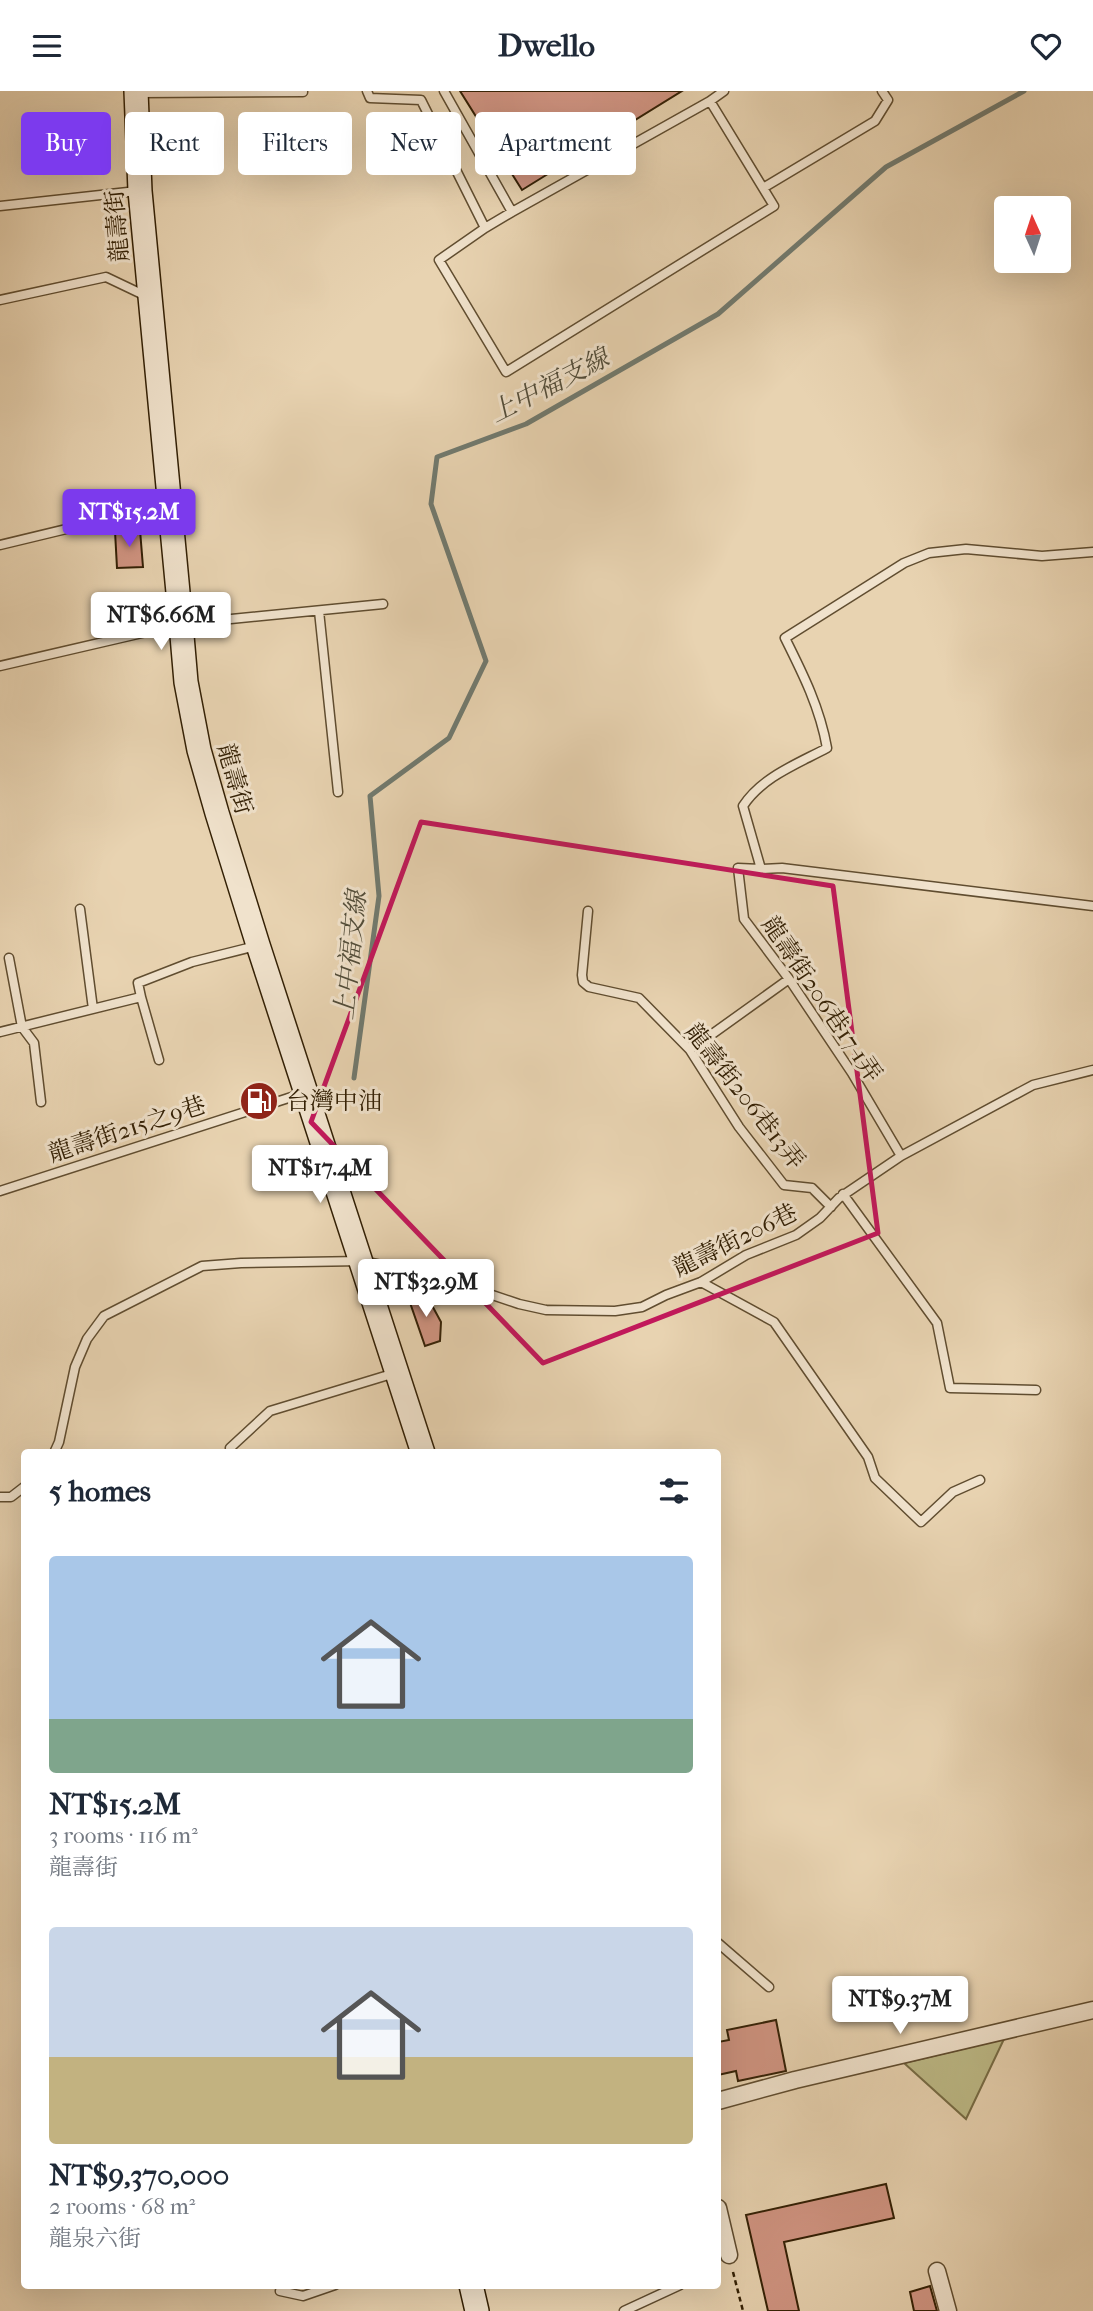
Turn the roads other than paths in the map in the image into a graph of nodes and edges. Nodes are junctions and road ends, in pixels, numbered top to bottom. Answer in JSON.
{"nodes":[{"id":1,"x":367,"y":91,"type":"edge"},
{"id":2,"x":444,"y":91,"type":"edge"},
{"id":3,"x":724,"y":91,"type":"edge"},
{"id":4,"x":882,"y":91,"type":"edge"},
{"id":5,"x":136,"y":92,"type":"edge"},
{"id":6,"x":303,"y":92,"type":"edge"},
{"id":7,"x":710,"y":101,"type":"junction"},
{"id":8,"x":763,"y":188,"type":"junction"},
{"id":9,"x":140,"y":191,"type":"junction"},
{"id":10,"x":0,"y":207,"type":"edge"},
{"id":11,"x":512,"y":212,"type":"junction"},
{"id":12,"x":485,"y":228,"type":"junction"},
{"id":13,"x":150,"y":297,"type":"junction"},
{"id":14,"x":0,"y":300,"type":"edge"},
{"id":15,"x":169,"y":505,"type":"junction"},
{"id":16,"x":0,"y":545,"type":"edge"},
{"id":17,"x":1093,"y":552,"type":"edge"},
{"id":18,"x":383,"y":604,"type":"dead end"},
{"id":19,"x":319,"y":611,"type":"junction"},
{"id":20,"x":181,"y":624,"type":"junction"},
{"id":21,"x":0,"y":666,"type":"edge"},
{"id":22,"x":338,"y":792,"type":"dead end"},
{"id":23,"x":761,"y":869,"type":"junction"},
{"id":24,"x":1093,"y":906,"type":"edge"},
{"id":25,"x":80,"y":909,"type":"dead end"},
{"id":26,"x":588,"y":911,"type":"dead end"},
{"id":27,"x":258,"y":945,"type":"junction"},
{"id":28,"x":9,"y":958,"type":"dead end"},
{"id":29,"x":789,"y":979,"type":"junction"},
{"id":30,"x":141,"y":997,"type":"junction"},
{"id":31,"x":93,"y":1009,"type":"junction"},
{"id":32,"x":22,"y":1027,"type":"junction"},
{"id":33,"x":0,"y":1032,"type":"edge"},
{"id":34,"x":690,"y":1051,"type":"junction"},
{"id":35,"x":159,"y":1060,"type":"dead end"},
{"id":36,"x":1093,"y":1070,"type":"edge"},
{"id":37,"x":305,"y":1092,"type":"junction"},
{"id":38,"x":41,"y":1102,"type":"dead end"},
{"id":39,"x":901,"y":1156,"type":"junction"},
{"id":40,"x":0,"y":1191,"type":"edge"},
{"id":41,"x":843,"y":1194,"type":"junction"},
{"id":42,"x":831,"y":1207,"type":"junction"},
{"id":43,"x":362,"y":1261,"type":"junction"},
{"id":44,"x":701,"y":1282,"type":"junction"},
{"id":45,"x":398,"y":1372,"type":"junction"},
{"id":46,"x":1036,"y":1390,"type":"dead end"},
{"id":47,"x":56,"y":1449,"type":"edge"},
{"id":48,"x":230,"y":1449,"type":"edge"},
{"id":49,"x":422,"y":1449,"type":"edge"},
{"id":50,"x":979,"y":1480,"type":"dead end"},
{"id":51,"x":21,"y":1489,"type":"edge"},
{"id":52,"x":0,"y":1497,"type":"edge"},
{"id":53,"x":721,"y":1946,"type":"edge"},
{"id":54,"x":769,"y":1987,"type":"dead end"},
{"id":55,"x":1093,"y":2010,"type":"edge"},
{"id":56,"x":721,"y":2100,"type":"edge"},
{"id":57,"x":721,"y":2226,"type":"edge"},
{"id":58,"x":726,"y":2257,"type":"road end"},
{"id":59,"x":937,"y":2271,"type":"dead end"},
{"id":60,"x":323,"y":2289,"type":"edge"},
{"id":61,"x":472,"y":2289,"type":"edge"},
{"id":62,"x":671,"y":2289,"type":"edge"},
{"id":63,"x":280,"y":2291,"type":"dead end"},
{"id":64,"x":477,"y":2311,"type":"edge"},
{"id":65,"x":624,"y":2311,"type":"edge"},
{"id":66,"x":948,"y":2311,"type":"edge"}],
"edges":[{"from":1,"to":12,"type":"lane"},
{"from":2,"to":11,"type":"lane"},
{"from":3,"to":7,"type":"lane"},
{"from":4,"to":8,"type":"lane"},
{"from":5,"to":6,"type":"lane"},
{"from":5,"to":9,"type":"street","name":"龍壽街"},
{"from":7,"to":8,"type":"lane"},
{"from":7,"to":11,"type":"lane"},
{"from":8,"to":12,"type":"lane"},
{"from":9,"to":10,"type":"lane"},
{"from":9,"to":13,"type":"street","name":"龍壽街"},
{"from":11,"to":12,"type":"lane"},
{"from":13,"to":14,"type":"lane"},
{"from":13,"to":15,"type":"street","name":"龍壽街"},
{"from":15,"to":16,"type":"lane"},
{"from":15,"to":20,"type":"street","name":"龍壽街"},
{"from":17,"to":23,"type":"lane"},
{"from":18,"to":19,"type":"lane"},
{"from":19,"to":20,"type":"lane"},
{"from":19,"to":22,"type":"lane"},
{"from":20,"to":21,"type":"lane"},
{"from":20,"to":27,"type":"street","name":"龍壽街"},
{"from":23,"to":24,"type":"lane"},
{"from":23,"to":29,"type":"lane","name":"龍壽街206巷17-1弄"},
{"from":25,"to":31,"type":"lane"},
{"from":26,"to":34,"type":"lane","name":"龍壽街206巷13弄"},
{"from":27,"to":30,"type":"lane"},
{"from":27,"to":37,"type":"street","name":"龍壽街"},
{"from":28,"to":32,"type":"lane"},
{"from":29,"to":34,"type":"lane"},
{"from":29,"to":39,"type":"lane","name":"龍壽街206巷17-1弄"},
{"from":30,"to":31,"type":"lane"},
{"from":30,"to":35,"type":"lane"},
{"from":31,"to":32,"type":"lane"},
{"from":32,"to":33,"type":"lane"},
{"from":32,"to":38,"type":"lane"},
{"from":34,"to":42,"type":"lane","name":"龍壽街206巷13弄"},
{"from":36,"to":39,"type":"lane","name":"龍壽街206巷"},
{"from":37,"to":40,"type":"lane","name":"龍壽街215之9巷"},
{"from":37,"to":43,"type":"street","name":"龍壽街"},
{"from":39,"to":41,"type":"lane","name":"龍壽街206巷"},
{"from":41,"to":42,"type":"lane","name":"龍壽街206巷"},
{"from":41,"to":46,"type":"lane"},
{"from":42,"to":44,"type":"lane","name":"龍壽街206巷"},
{"from":43,"to":44,"type":"lane","name":"龍壽街206巷"},
{"from":43,"to":45,"type":"street","name":"龍壽街"},
{"from":43,"to":47,"type":"lane","name":"龍壽街206巷"},
{"from":44,"to":50,"type":"lane"},
{"from":45,"to":48,"type":"lane"},
{"from":45,"to":49,"type":"street","name":"龍壽街"},
{"from":51,"to":52,"type":"lane"},
{"from":53,"to":54,"type":"lane"},
{"from":55,"to":56,"type":"street"},
{"from":57,"to":58,"type":"street"},
{"from":59,"to":66,"type":"street"},
{"from":60,"to":63,"type":"lane"},
{"from":61,"to":64,"type":"street"},
{"from":62,"to":65,"type":"lane"}]}
